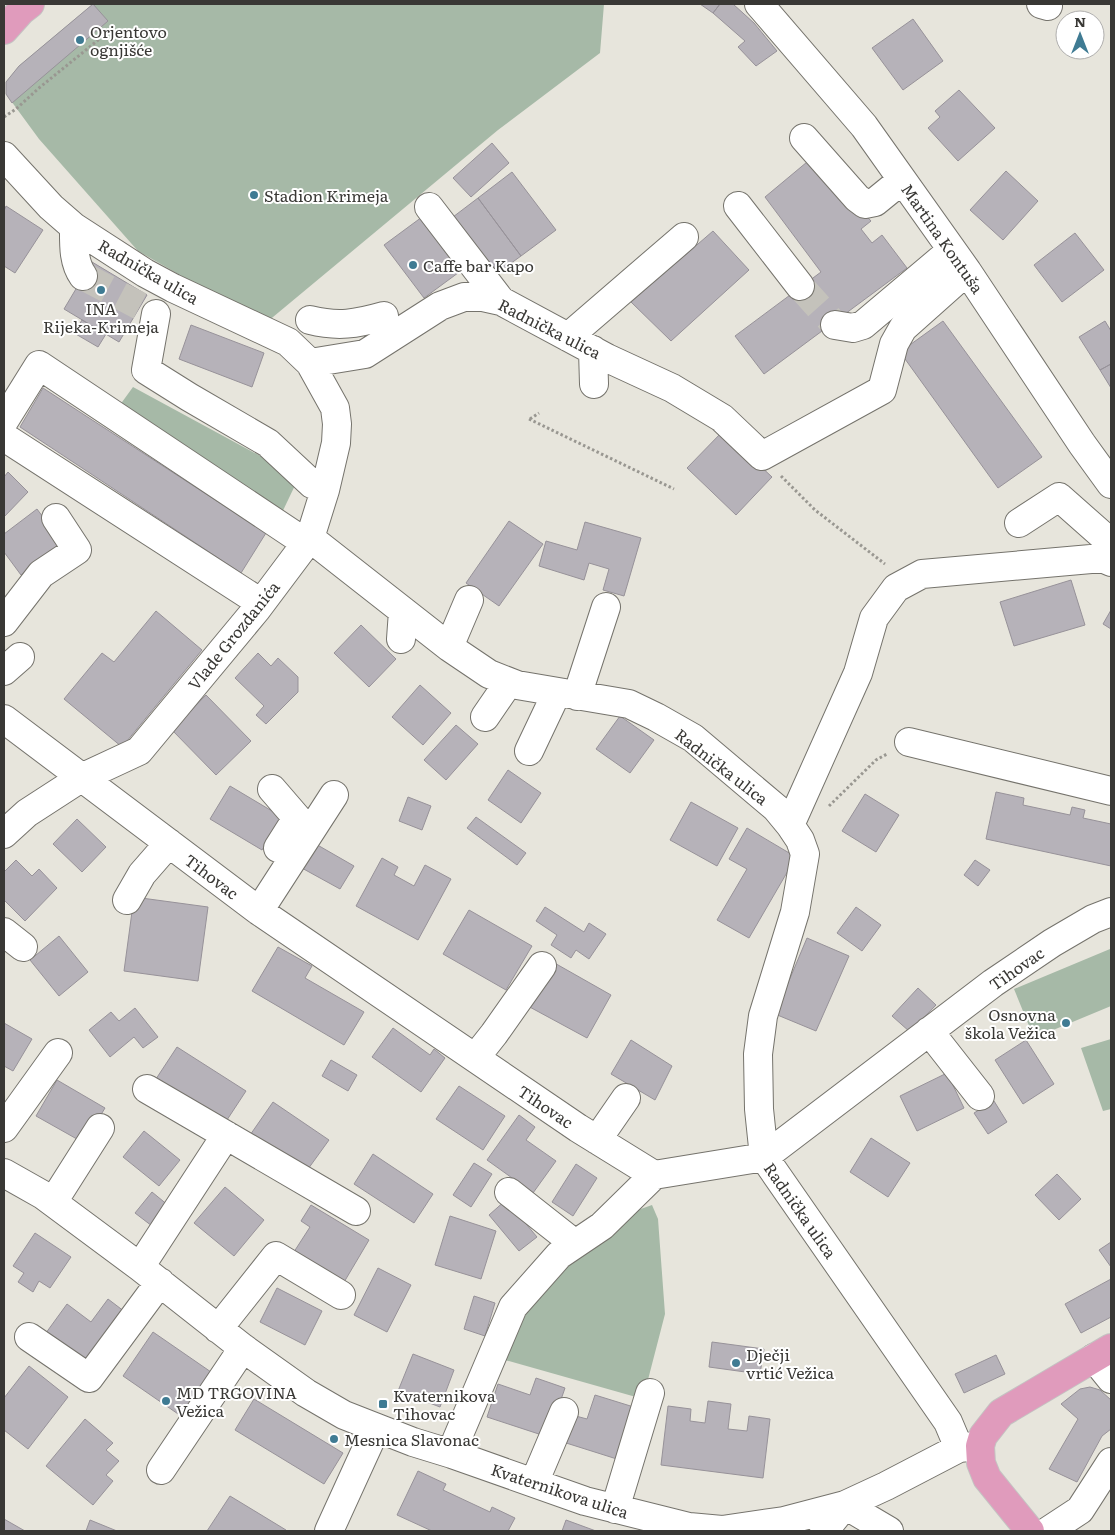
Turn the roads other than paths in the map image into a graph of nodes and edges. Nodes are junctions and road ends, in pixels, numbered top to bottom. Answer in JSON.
{"nodes":[{"id":1,"x":759,"y":4,"type":"edge"},
{"id":2,"x":804,"y":138,"type":"dead end"},
{"id":3,"x":4,"y":156,"type":"edge"},
{"id":4,"x":4,"y":173,"type":"edge"},
{"id":5,"x":902,"y":180,"type":"junction"},
{"id":6,"x":30,"y":186,"type":"junction"},
{"id":7,"x":738,"y":206,"type":"dead end"},
{"id":8,"x":429,"y":207,"type":"dead end"},
{"id":9,"x":74,"y":227,"type":"junction"},
{"id":10,"x":684,"y":237,"type":"dead end"},
{"id":11,"x":960,"y":260,"type":"junction"},
{"id":12,"x":83,"y":276,"type":"tunnel mouth"},
{"id":13,"x":800,"y":286,"type":"tunnel mouth"},
{"id":14,"x":173,"y":288,"type":"junction"},
{"id":15,"x":500,"y":301,"type":"junction"},
{"id":16,"x":835,"y":325,"type":"dead end"},
{"id":17,"x":568,"y":337,"type":"junction"},
{"id":18,"x":375,"y":348,"type":"junction"},
{"id":19,"x":593,"y":350,"type":"junction"},
{"id":20,"x":304,"y":357,"type":"junction"},
{"id":21,"x":594,"y":384,"type":"dead end"},
{"id":22,"x":4,"y":421,"type":"edge"},
{"id":23,"x":4,"y":437,"type":"edge"},
{"id":24,"x":1111,"y":484,"type":"edge"},
{"id":25,"x":325,"y":490,"type":"junction"},
{"id":26,"x":56,"y":518,"type":"dead end"},
{"id":27,"x":1019,"y":523,"type":"dead end"},
{"id":28,"x":308,"y":540,"type":"junction"},
{"id":29,"x":1111,"y":542,"type":"edge"},
{"id":30,"x":1111,"y":562,"type":"edge"},
{"id":31,"x":469,"y":600,"type":"dead end"},
{"id":32,"x":258,"y":606,"type":"junction"},
{"id":33,"x":606,"y":607,"type":"dead end"},
{"id":34,"x":403,"y":611,"type":"junction"},
{"id":35,"x":4,"y":622,"type":"edge"},
{"id":36,"x":400,"y":640,"type":"dead end"},
{"id":37,"x":449,"y":647,"type":"junction"},
{"id":38,"x":509,"y":682,"type":"junction"},
{"id":39,"x":567,"y":694,"type":"junction"},
{"id":40,"x":485,"y":717,"type":"dead end"},
{"id":41,"x":4,"y":719,"type":"edge"},
{"id":42,"x":909,"y":742,"type":"road end"},
{"id":43,"x":529,"y":751,"type":"dead end"},
{"id":44,"x":82,"y":778,"type":"junction"},
{"id":45,"x":272,"y":789,"type":"dead end"},
{"id":46,"x":1111,"y":791,"type":"edge"},
{"id":47,"x":334,"y":795,"type":"dead end"},
{"id":48,"x":790,"y":825,"type":"junction"},
{"id":49,"x":4,"y":834,"type":"edge"},
{"id":50,"x":169,"y":843,"type":"junction"},
{"id":51,"x":127,"y":900,"type":"dead end"},
{"id":52,"x":252,"y":906,"type":"junction"},
{"id":53,"x":1111,"y":912,"type":"edge"},
{"id":54,"x":542,"y":966,"type":"dead end"},
{"id":55,"x":929,"y":1031,"type":"junction"},
{"id":56,"x":58,"y":1053,"type":"dead end"},
{"id":57,"x":475,"y":1058,"type":"junction"},
{"id":58,"x":147,"y":1089,"type":"dead end"},
{"id":59,"x":980,"y":1096,"type":"dead end"},
{"id":60,"x":626,"y":1098,"type":"dead end"},
{"id":61,"x":4,"y":1128,"type":"edge"},
{"id":62,"x":100,"y":1128,"type":"dead end"},
{"id":63,"x":226,"y":1135,"type":"junction"},
{"id":64,"x":597,"y":1140,"type":"junction"},
{"id":65,"x":764,"y":1157,"type":"junction"},
{"id":66,"x":4,"y":1173,"type":"edge"},
{"id":67,"x":654,"y":1175,"type":"junction"},
{"id":68,"x":510,"y":1192,"type":"dead end"},
{"id":69,"x":53,"y":1202,"type":"junction"},
{"id":70,"x":356,"y":1211,"type":"dead end"},
{"id":71,"x":575,"y":1244,"type":"junction"},
{"id":72,"x":150,"y":1275,"type":"junction"},
{"id":73,"x":341,"y":1295,"type":"dead end"},
{"id":74,"x":218,"y":1329,"type":"junction"},
{"id":75,"x":29,"y":1337,"type":"dead end"},
{"id":76,"x":244,"y":1348,"type":"junction"},
{"id":77,"x":1103,"y":1353,"type":"edge"},
{"id":78,"x":1111,"y":1380,"type":"edge"},
{"id":79,"x":650,"y":1393,"type":"dead end"},
{"id":80,"x":564,"y":1412,"type":"dead end"},
{"id":81,"x":376,"y":1428,"type":"junction"},
{"id":82,"x":970,"y":1447,"type":"junction"},
{"id":83,"x":452,"y":1454,"type":"junction"},
{"id":84,"x":1111,"y":1462,"type":"edge"},
{"id":85,"x":161,"y":1470,"type":"dead end"},
{"id":86,"x":534,"y":1483,"type":"junction"},
{"id":87,"x":845,"y":1505,"type":"junction"},
{"id":88,"x":615,"y":1509,"type":"junction"},
{"id":89,"x":761,"y":1528,"type":"edge"},
{"id":90,"x":724,"y":1530,"type":"edge"},
{"id":91,"x":329,"y":1531,"type":"edge"},
{"id":92,"x":824,"y":1531,"type":"edge"},
{"id":93,"x":889,"y":1531,"type":"edge"},
{"id":94,"x":1030,"y":1531,"type":"edge"},
{"id":95,"x":1048,"y":1531,"type":"edge"}],
"edges":[{"from":1,"to":5,"type":"street","name":"Martina Kontuša"},
{"from":2,"to":5,"type":"street"},
{"from":3,"to":6,"type":"street","name":"Radnička ulica"},
{"from":4,"to":6,"type":"street","name":"Radnička ulica"},
{"from":5,"to":11,"type":"street","name":"Martina Kontuša"},
{"from":6,"to":9,"type":"street","name":"Radnička ulica"},
{"from":7,"to":13,"type":"street"},
{"from":8,"to":15,"type":"street"},
{"from":9,"to":12,"type":"street"},
{"from":9,"to":14,"type":"street","name":"Radnička ulica"},
{"from":10,"to":17,"type":"street"},
{"from":11,"to":16,"type":"street"},
{"from":11,"to":19,"type":"street","name":"Radnička ulica"},
{"from":11,"to":24,"type":"street","name":"Martina Kontuša"},
{"from":14,"to":20,"type":"street","name":"Radnička ulica"},
{"from":14,"to":25,"type":"street"},
{"from":15,"to":17,"type":"street","name":"Radnička ulica"},
{"from":15,"to":18,"type":"street","name":"Radnička ulica"},
{"from":17,"to":19,"type":"street","name":"Radnička ulica"},
{"from":18,"to":20,"type":"street","name":"Radnička ulica"},
{"from":18,"to":20,"type":"street"},
{"from":19,"to":21,"type":"street"},
{"from":20,"to":25,"type":"street","name":"Vlade Grozdanića"},
{"from":22,"to":28,"type":"street","name":"Radnička ulica"},
{"from":23,"to":32,"type":"street"},
{"from":25,"to":28,"type":"street","name":"Vlade Grozdanića"},
{"from":26,"to":35,"type":"street"},
{"from":27,"to":29,"type":"street"},
{"from":28,"to":32,"type":"street","name":"Vlade Grozdanića"},
{"from":28,"to":34,"type":"street","name":"Radnička ulica"},
{"from":30,"to":48,"type":"street"},
{"from":31,"to":37,"type":"street"},
{"from":32,"to":44,"type":"street","name":"Vlade Grozdanića"},
{"from":33,"to":39,"type":"street"},
{"from":34,"to":36,"type":"street"},
{"from":34,"to":37,"type":"street","name":"Radnička ulica"},
{"from":37,"to":38,"type":"street","name":"Radnička ulica"},
{"from":38,"to":39,"type":"street","name":"Radnička ulica"},
{"from":38,"to":40,"type":"street"},
{"from":39,"to":43,"type":"street"},
{"from":39,"to":48,"type":"street","name":"Radnička ulica"},
{"from":41,"to":44,"type":"street","name":"Tihovac"},
{"from":42,"to":46,"type":"street"},
{"from":44,"to":49,"type":"street","name":"Vlade Grozdanića"},
{"from":44,"to":50,"type":"street","name":"Tihovac"},
{"from":45,"to":52,"type":"street"},
{"from":47,"to":52,"type":"street"},
{"from":48,"to":65,"type":"street","name":"Radnička ulica"},
{"from":50,"to":51,"type":"street"},
{"from":50,"to":52,"type":"street","name":"Tihovac"},
{"from":52,"to":57,"type":"street","name":"Tihovac"},
{"from":53,"to":55,"type":"street","name":"Tihovac"},
{"from":54,"to":57,"type":"street"},
{"from":55,"to":59,"type":"street"},
{"from":55,"to":65,"type":"street","name":"Tihovac"},
{"from":56,"to":61,"type":"street"},
{"from":57,"to":64,"type":"street","name":"Tihovac"},
{"from":58,"to":63,"type":"street"},
{"from":60,"to":64,"type":"street"},
{"from":62,"to":69,"type":"street"},
{"from":63,"to":70,"type":"street"},
{"from":63,"to":72,"type":"street"},
{"from":64,"to":67,"type":"street","name":"Tihovac"},
{"from":65,"to":67,"type":"street","name":"Tihovac"},
{"from":65,"to":82,"type":"street","name":"Radnička ulica"},
{"from":66,"to":69,"type":"street","name":"Kvaternikova ulica"},
{"from":67,"to":71,"type":"street"},
{"from":68,"to":71,"type":"street"},
{"from":69,"to":72,"type":"street","name":"Kvaternikova ulica"},
{"from":71,"to":83,"type":"street"},
{"from":72,"to":74,"type":"street","name":"Kvaternikova ulica"},
{"from":72,"to":75,"type":"street"},
{"from":73,"to":74,"type":"street"},
{"from":74,"to":76,"type":"street","name":"Kvaternikova ulica"},
{"from":76,"to":81,"type":"street","name":"Kvaternikova ulica"},
{"from":76,"to":85,"type":"street"},
{"from":77,"to":78,"type":"street"},
{"from":77,"to":82,"type":"main road"},
{"from":79,"to":88,"type":"street"},
{"from":80,"to":86,"type":"street"},
{"from":81,"to":83,"type":"street","name":"Kvaternikova ulica"},
{"from":81,"to":91,"type":"street"},
{"from":82,"to":87,"type":"street","name":"Kvaternikova ulica"},
{"from":82,"to":94,"type":"main road","name":"Radnička ulica"},
{"from":83,"to":86,"type":"street","name":"Kvaternikova ulica"},
{"from":84,"to":95,"type":"street"},
{"from":86,"to":88,"type":"street","name":"Kvaternikova ulica"},
{"from":87,"to":89,"type":"street","name":"Kvaternikova ulica"},
{"from":87,"to":92,"type":"street","name":"Kvaternikova ulica"},
{"from":87,"to":93,"type":"street"},
{"from":88,"to":90,"type":"street","name":"Kvaternikova ulica"},
{"from":89,"to":90,"type":"street","name":"Kvaternikova ulica"}]}
